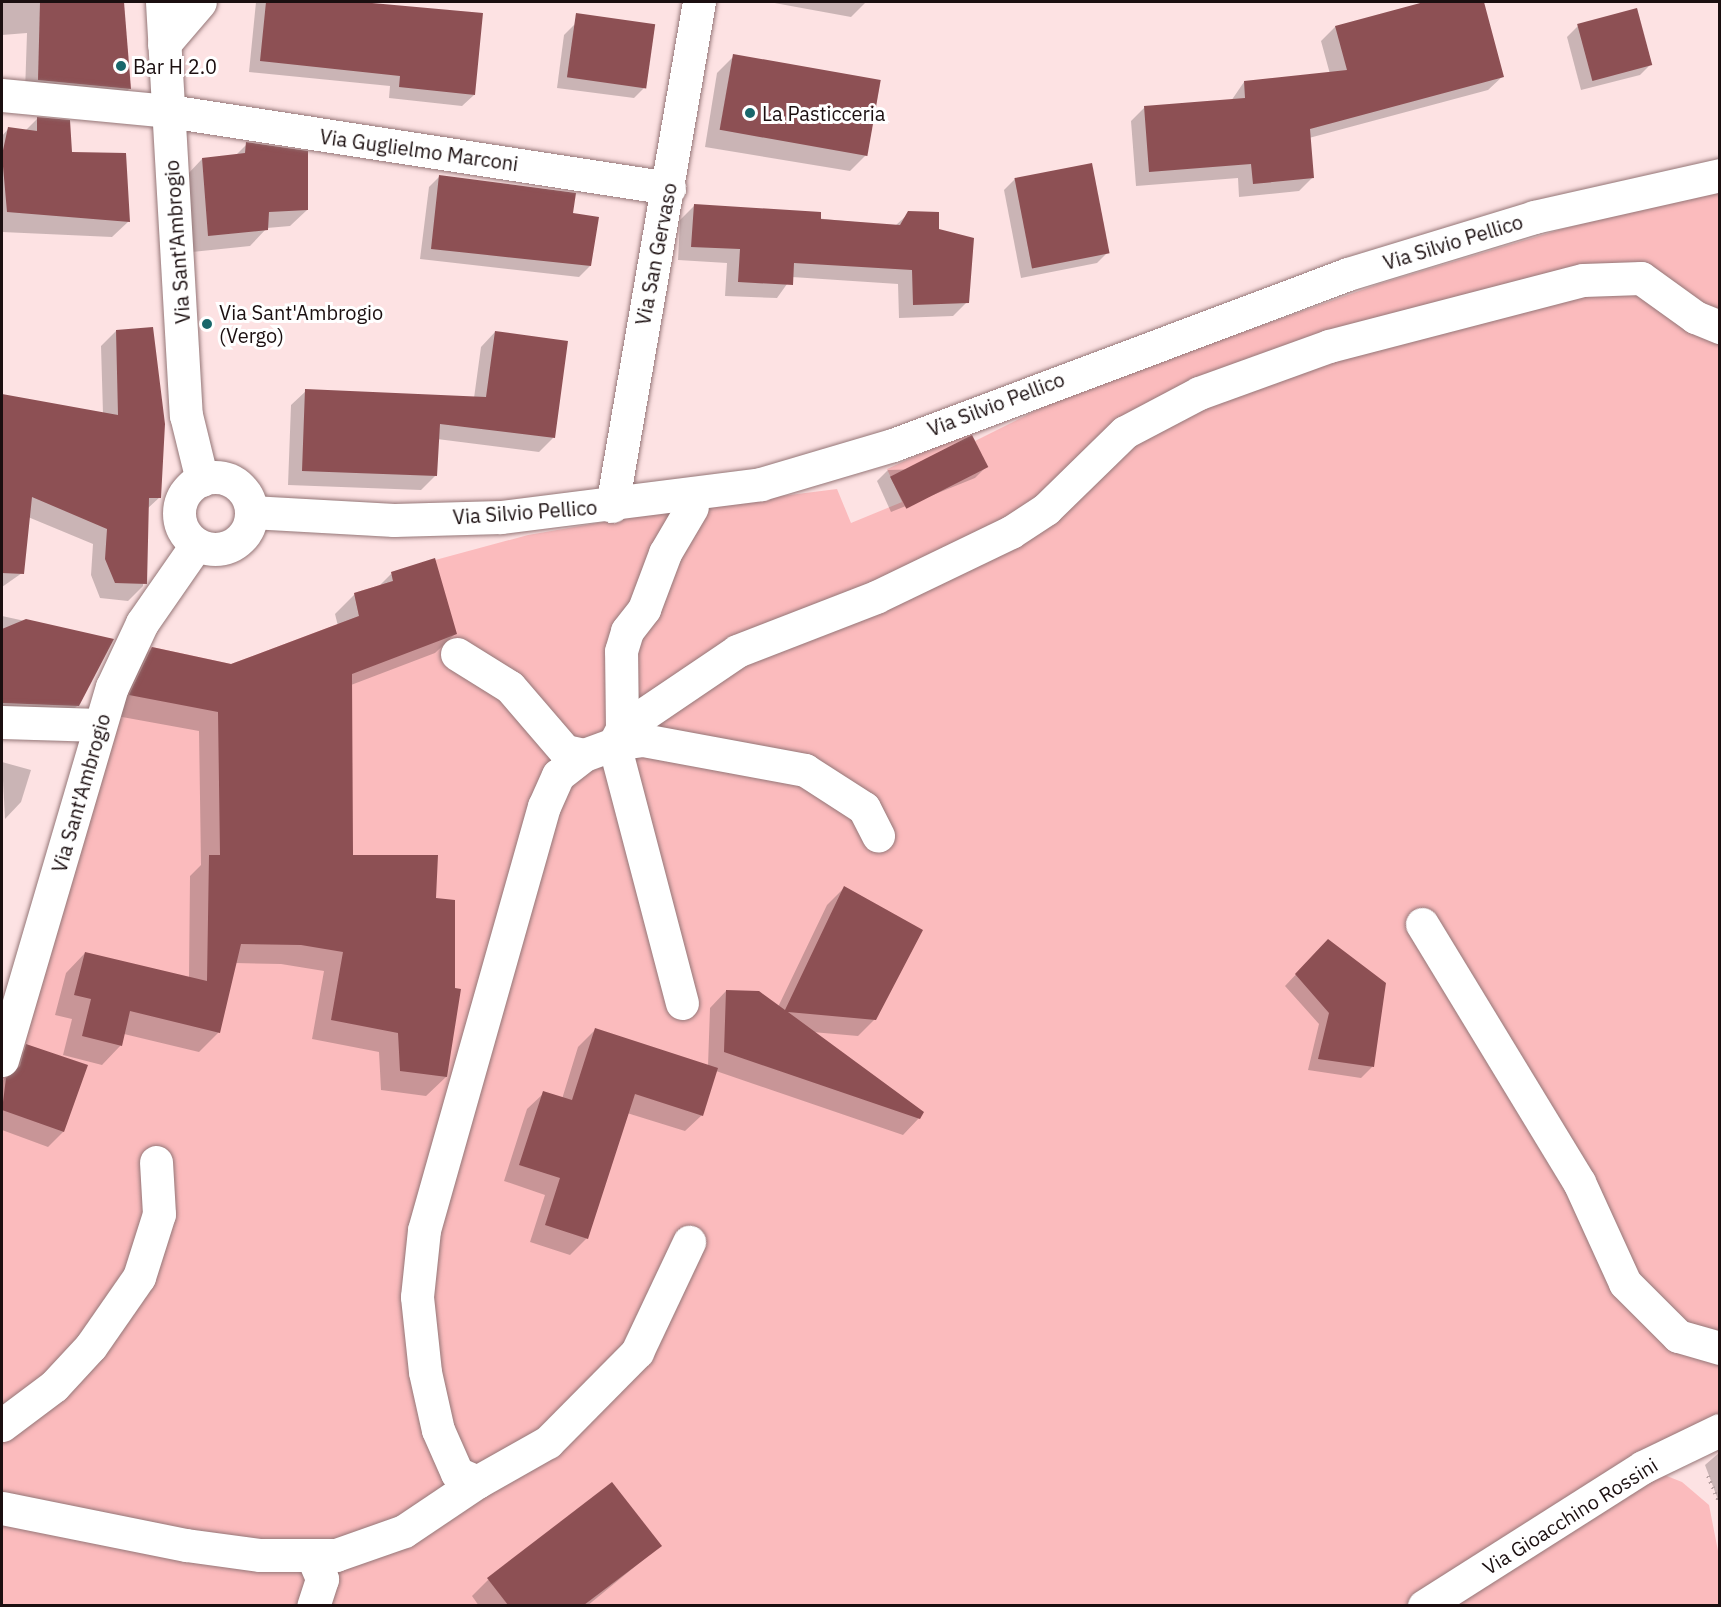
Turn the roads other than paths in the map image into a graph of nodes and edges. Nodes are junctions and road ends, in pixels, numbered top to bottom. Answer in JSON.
{"nodes":[{"id":1,"x":162,"y":2,"type":"edge"},
{"id":2,"x":200,"y":2,"type":"edge"},
{"id":3,"x":699,"y":2,"type":"edge"},
{"id":4,"x":164,"y":44,"type":"junction"},
{"id":5,"x":2,"y":95,"type":"edge"},
{"id":6,"x":169,"y":111,"type":"junction"},
{"id":7,"x":1719,"y":175,"type":"edge"},
{"id":8,"x":669,"y":188,"type":"junction"},
{"id":9,"x":1719,"y":327,"type":"edge"},
{"id":10,"x":202,"y":480,"type":"junction"},
{"id":11,"x":612,"y":506,"type":"junction"},
{"id":12,"x":692,"y":507,"type":"dead end"},
{"id":13,"x":251,"y":512,"type":"junction"},
{"id":14,"x":197,"y":544,"type":"junction"},
{"id":15,"x":457,"y":654,"type":"dead end"},
{"id":16,"x":2,"y":722,"type":"edge"},
{"id":17,"x":100,"y":725,"type":"junction"},
{"id":18,"x":618,"y":736,"type":"junction"},
{"id":19,"x":584,"y":755,"type":"junction"},
{"id":20,"x":878,"y":836,"type":"dead end"},
{"id":21,"x":1422,"y":924,"type":"dead end"},
{"id":22,"x":682,"y":1003,"type":"dead end"},
{"id":23,"x":2,"y":1060,"type":"edge"},
{"id":24,"x":156,"y":1162,"type":"dead end"},
{"id":25,"x":689,"y":1242,"type":"dead end"},
{"id":26,"x":1719,"y":1348,"type":"edge"},
{"id":27,"x":2,"y":1425,"type":"edge"},
{"id":28,"x":1719,"y":1430,"type":"edge"},
{"id":29,"x":477,"y":1482,"type":"junction"},
{"id":30,"x":2,"y":1509,"type":"edge"},
{"id":31,"x":312,"y":1555,"type":"junction"},
{"id":32,"x":313,"y":1605,"type":"edge"},
{"id":33,"x":1424,"y":1605,"type":"edge"}],
"edges":[{"from":1,"to":4,"type":"street","name":"Via Sant'Ambrogio"},
{"from":2,"to":4,"type":"street"},
{"from":3,"to":8,"type":"street","name":"Via San Gervaso"},
{"from":4,"to":6,"type":"street","name":"Via Sant'Ambrogio"},
{"from":5,"to":6,"type":"street","name":"Via Guglielmo Marconi"},
{"from":6,"to":8,"type":"street","name":"Via Guglielmo Marconi"},
{"from":6,"to":10,"type":"street","name":"Via Sant'Ambrogio"},
{"from":7,"to":11,"type":"street","name":"Via Silvio Pellico"},
{"from":8,"to":11,"type":"street","name":"Via San Gervaso"},
{"from":9,"to":18,"type":"street"},
{"from":10,"to":13,"type":"street"},
{"from":10,"to":14,"type":"street"},
{"from":11,"to":13,"type":"street","name":"Via Silvio Pellico"},
{"from":12,"to":18,"type":"street"},
{"from":13,"to":14,"type":"street"},
{"from":14,"to":17,"type":"street","name":"Via Sant'Ambrogio"},
{"from":15,"to":19,"type":"street"},
{"from":16,"to":17,"type":"street"},
{"from":17,"to":23,"type":"street","name":"Via Sant'Ambrogio"},
{"from":18,"to":19,"type":"street"},
{"from":18,"to":20,"type":"street"},
{"from":18,"to":22,"type":"street"},
{"from":19,"to":29,"type":"street"},
{"from":21,"to":26,"type":"street"},
{"from":24,"to":27,"type":"street"},
{"from":25,"to":29,"type":"street"},
{"from":28,"to":33,"type":"street","name":"Via Gioacchino Rossini"},
{"from":29,"to":31,"type":"street"},
{"from":30,"to":31,"type":"street"},
{"from":31,"to":32,"type":"street"}]}
